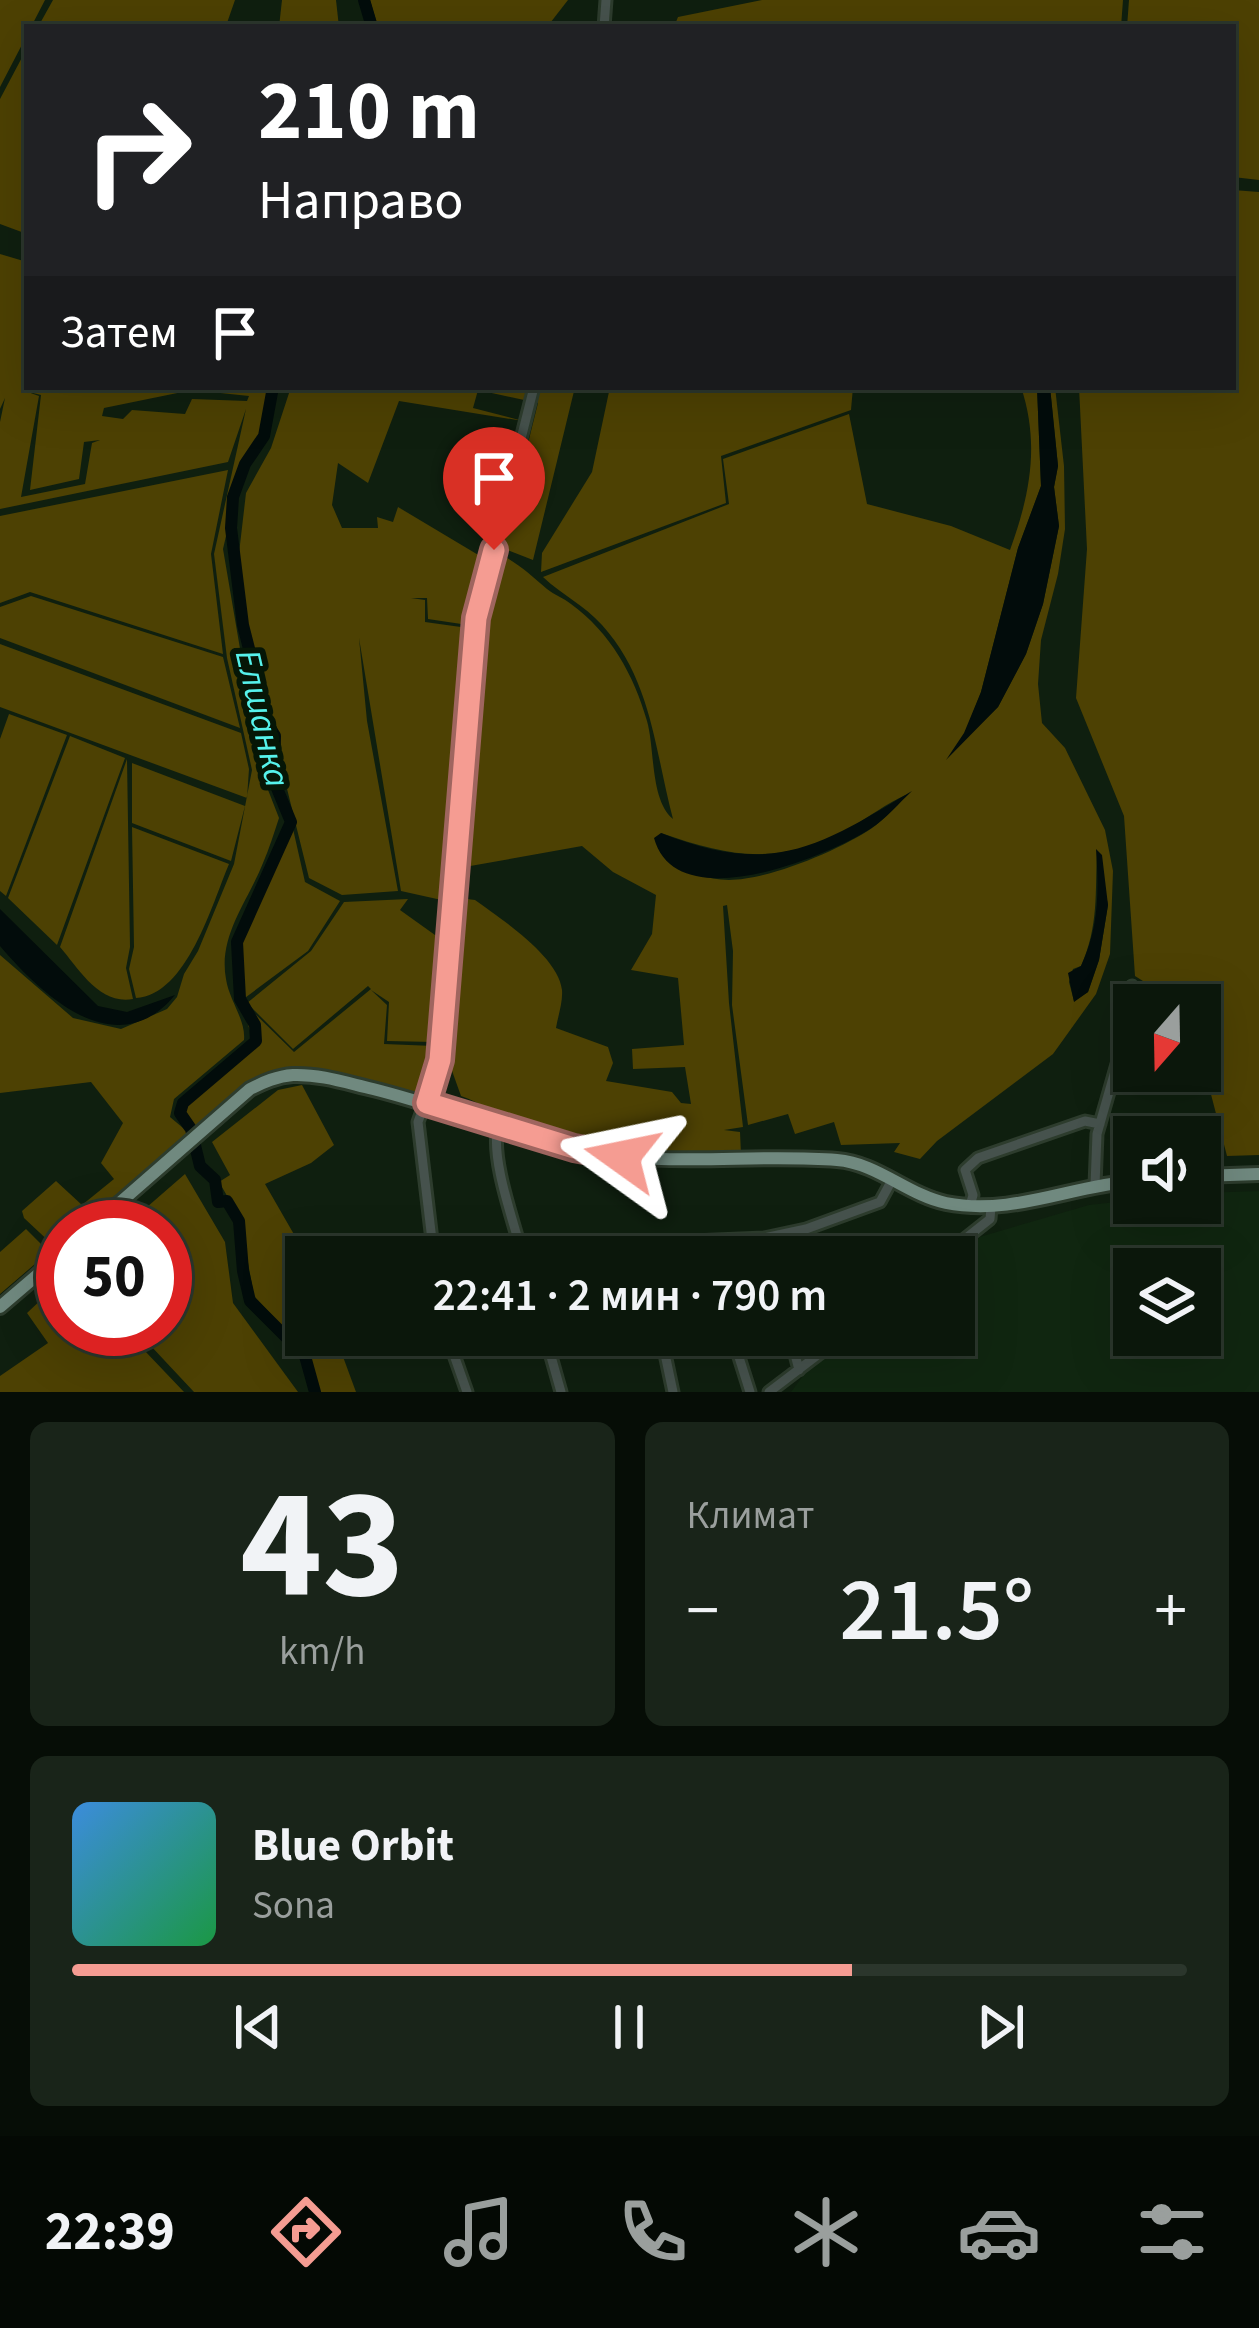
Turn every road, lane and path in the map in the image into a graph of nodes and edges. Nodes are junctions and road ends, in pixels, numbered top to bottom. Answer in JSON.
{"nodes":[{"id":1,"x":533,"y":390,"type":"edge"},
{"id":2,"x":1113,"y":1078,"type":"edge"},
{"id":3,"x":427,"y":1103,"type":"junction"},
{"id":4,"x":1100,"y":1124,"type":"junction"},
{"id":5,"x":498,"y":1125,"type":"junction"},
{"id":6,"x":1259,"y":1174,"type":"edge"},
{"id":7,"x":1221,"y":1175,"type":"edge"},
{"id":8,"x":892,"y":1180,"type":"junction"},
{"id":9,"x":1113,"y":1183,"type":"edge"},
{"id":10,"x":1095,"y":1185,"type":"junction"},
{"id":11,"x":123,"y":1200,"type":"edge"},
{"id":12,"x":970,"y":1206,"type":"junction"},
{"id":13,"x":991,"y":1207,"type":"junction"},
{"id":14,"x":432,"y":1236,"type":"edge"},
{"id":15,"x":518,"y":1236,"type":"edge"},
{"id":16,"x":773,"y":1236,"type":"edge"},
{"id":17,"x":969,"y":1236,"type":"edge"},
{"id":18,"x":36,"y":1276,"type":"edge"},
{"id":19,"x":0,"y":1307,"type":"edge"},
{"id":20,"x":454,"y":1356,"type":"edge"},
{"id":21,"x":551,"y":1356,"type":"edge"},
{"id":22,"x":665,"y":1356,"type":"edge"},
{"id":23,"x":739,"y":1356,"type":"edge"},
{"id":24,"x":795,"y":1356,"type":"edge"},
{"id":25,"x":817,"y":1356,"type":"edge"},
{"id":26,"x":799,"y":1370,"type":"junction"},
{"id":27,"x":467,"y":1392,"type":"edge"},
{"id":28,"x":561,"y":1392,"type":"edge"},
{"id":29,"x":673,"y":1392,"type":"edge"},
{"id":30,"x":750,"y":1392,"type":"edge"},
{"id":31,"x":769,"y":1392,"type":"edge"}],
"edges":[{"from":1,"to":3,"type":"street"},
{"from":2,"to":4,"type":"street"},
{"from":3,"to":5,"type":"main road"},
{"from":3,"to":11,"type":"main road"},
{"from":3,"to":14,"type":"street"},
{"from":4,"to":10,"type":"street"},
{"from":4,"to":12,"type":"street"},
{"from":5,"to":8,"type":"main road"},
{"from":5,"to":15,"type":"street"},
{"from":6,"to":7,"type":"main road"},
{"from":8,"to":12,"type":"main road"},
{"from":8,"to":16,"type":"street"},
{"from":9,"to":10,"type":"main road"},
{"from":10,"to":13,"type":"main road"},
{"from":12,"to":13,"type":"main road"},
{"from":13,"to":17,"type":"street"},
{"from":18,"to":19,"type":"main road"},
{"from":20,"to":27,"type":"street"},
{"from":21,"to":28,"type":"street"},
{"from":22,"to":29,"type":"street"},
{"from":23,"to":30,"type":"street"},
{"from":24,"to":26,"type":"street"},
{"from":25,"to":26,"type":"street"},
{"from":26,"to":31,"type":"street"}]}
